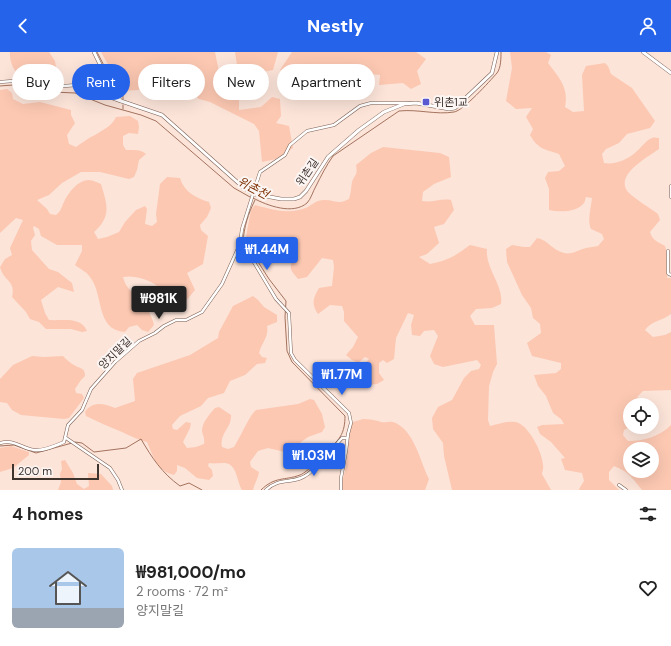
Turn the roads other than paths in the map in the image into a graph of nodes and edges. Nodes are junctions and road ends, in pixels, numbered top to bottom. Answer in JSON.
{"nodes":[{"id":1,"x":94,"y":52,"type":"edge"},
{"id":2,"x":497,"y":52,"type":"edge"},
{"id":3,"x":643,"y":52,"type":"edge"},
{"id":4,"x":671,"y":73,"type":"edge"},
{"id":5,"x":0,"y":82,"type":"edge"},
{"id":6,"x":121,"y":101,"type":"junction"},
{"id":7,"x":412,"y":103,"type":"junction"},
{"id":8,"x":671,"y":186,"type":"edge"},
{"id":9,"x":253,"y":195,"type":"junction"},
{"id":10,"x":671,"y":197,"type":"edge"},
{"id":11,"x":239,"y":247,"type":"junction"},
{"id":12,"x":668,"y":251,"type":"dead end"},
{"id":13,"x":671,"y":274,"type":"edge"},
{"id":14,"x":66,"y":438,"type":"junction"},
{"id":15,"x":347,"y":438,"type":"junction"},
{"id":16,"x":0,"y":443,"type":"edge"},
{"id":17,"x":619,"y":485,"type":"dead end"},
{"id":18,"x":122,"y":490,"type":"edge"},
{"id":19,"x":266,"y":490,"type":"edge"},
{"id":20,"x":341,"y":490,"type":"edge"},
{"id":21,"x":626,"y":490,"type":"edge"}],
"edges":[{"from":1,"to":6,"type":"street"},
{"from":2,"to":7,"type":"street","name":"위촌길"},
{"from":3,"to":4,"type":"street"},
{"from":5,"to":6,"type":"street","name":"위촌길"},
{"from":6,"to":9,"type":"street","name":"위촌길"},
{"from":7,"to":9,"type":"street","name":"위촌길"},
{"from":7,"to":9,"type":"street","name":"양지말길"},
{"from":8,"to":10,"type":"street"},
{"from":9,"to":11,"type":"street","name":"양지말길"},
{"from":11,"to":14,"type":"street","name":"양지말길"},
{"from":11,"to":15,"type":"street"},
{"from":12,"to":13,"type":"street"},
{"from":14,"to":16,"type":"street"},
{"from":14,"to":18,"type":"street"},
{"from":15,"to":19,"type":"street"},
{"from":15,"to":20,"type":"street"},
{"from":17,"to":21,"type":"street"}]}
